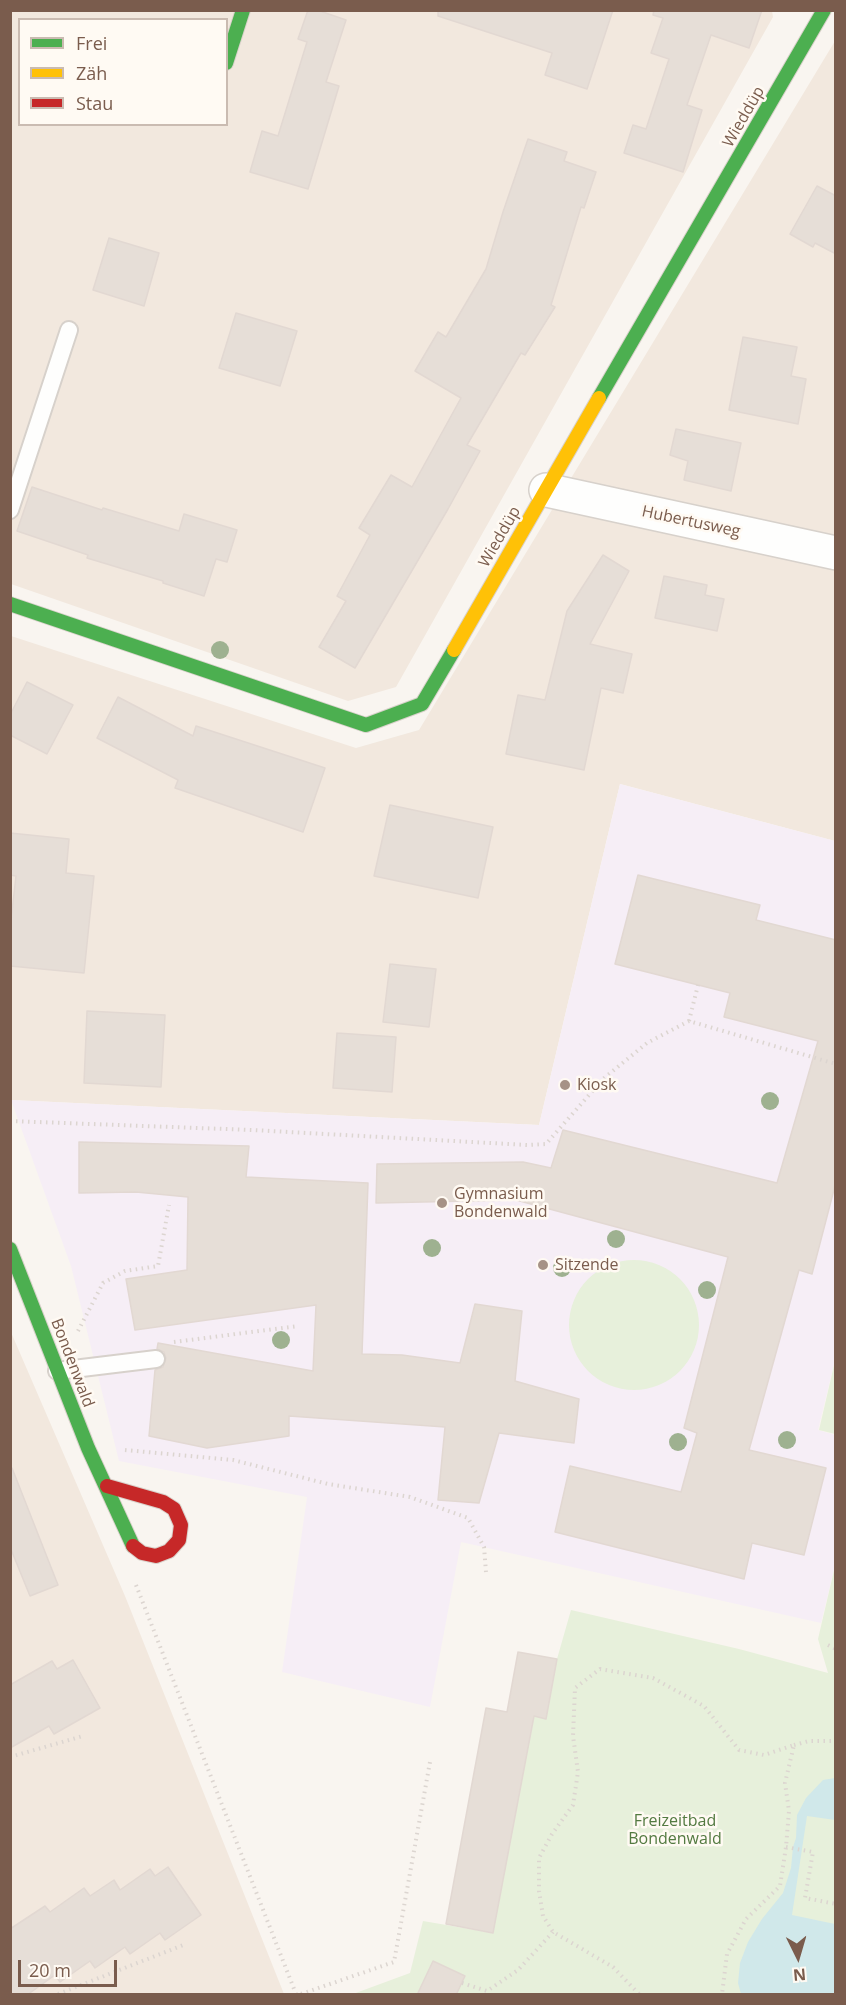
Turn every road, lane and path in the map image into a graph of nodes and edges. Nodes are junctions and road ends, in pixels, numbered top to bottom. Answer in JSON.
{"nodes":[{"id":1,"x":243,"y":10,"type":"edge"},
{"id":2,"x":824,"y":10,"type":"edge"},
{"id":3,"x":228,"y":57,"type":"edge"},
{"id":4,"x":69,"y":330,"type":"dead end"},
{"id":5,"x":546,"y":490,"type":"junction"},
{"id":6,"x":10,"y":510,"type":"edge"},
{"id":7,"x":836,"y":553,"type":"edge"},
{"id":8,"x":10,"y":604,"type":"edge"},
{"id":9,"x":699,"y":985,"type":"dead end"},
{"id":10,"x":689,"y":1021,"type":"junction"},
{"id":11,"x":836,"y":1064,"type":"edge"},
{"id":12,"x":10,"y":1120,"type":"edge"},
{"id":13,"x":169,"y":1205,"type":"dead end"},
{"id":14,"x":10,"y":1250,"type":"edge"},
{"id":15,"x":75,"y":1337,"type":"dead end"},
{"id":16,"x":156,"y":1359,"type":"dead end"},
{"id":17,"x":57,"y":1371,"type":"junction"},
{"id":18,"x":91,"y":1454,"type":"junction"},
{"id":19,"x":107,"y":1486,"type":"junction"},
{"id":20,"x":127,"y":1537,"type":"junction"},
{"id":21,"x":486,"y":1572,"type":"dead end"},
{"id":22,"x":828,"y":1645,"type":"dead end"},
{"id":23,"x":836,"y":1649,"type":"edge"},
{"id":24,"x":83,"y":1736,"type":"dead end"},
{"id":25,"x":836,"y":1741,"type":"edge"},
{"id":26,"x":794,"y":1745,"type":"junction"},
{"id":27,"x":10,"y":1757,"type":"edge"},
{"id":28,"x":430,"y":1762,"type":"dead end"},
{"id":29,"x":786,"y":1848,"type":"junction"},
{"id":30,"x":836,"y":1904,"type":"edge"},
{"id":31,"x":553,"y":1932,"type":"junction"},
{"id":32,"x":186,"y":1944,"type":"dead end"},
{"id":33,"x":462,"y":1983,"type":"dead end"},
{"id":34,"x":58,"y":1995,"type":"edge"},
{"id":35,"x":296,"y":1995,"type":"edge"},
{"id":36,"x":301,"y":1995,"type":"edge"},
{"id":37,"x":639,"y":1995,"type":"edge"},
{"id":38,"x":722,"y":1995,"type":"edge"}],
"edges":[{"from":1,"to":3,"type":"street"},
{"from":2,"to":5,"type":"street","name":"Wieddüp"},
{"from":4,"to":6,"type":"lane"},
{"from":5,"to":7,"type":"street","name":"Hubertusweg"},
{"from":5,"to":8,"type":"street","name":"Wieddüp"},
{"from":9,"to":10,"type":"path"},
{"from":10,"to":11,"type":"path"},
{"from":10,"to":12,"type":"path"},
{"from":13,"to":15,"type":"path"},
{"from":14,"to":17,"type":"street","name":"Bondenwald"},
{"from":16,"to":17,"type":"lane"},
{"from":17,"to":18,"type":"street","name":"Bondenwald"},
{"from":18,"to":19,"type":"street","name":"Bondenwald"},
{"from":18,"to":21,"type":"path"},
{"from":19,"to":20,"type":"street","name":"Bondenwald"},
{"from":19,"to":20,"type":"street"},
{"from":20,"to":35,"type":"path"},
{"from":22,"to":23,"type":"path"},
{"from":24,"to":27,"type":"path"},
{"from":25,"to":26,"type":"path"},
{"from":26,"to":29,"type":"path"},
{"from":26,"to":31,"type":"path"},
{"from":28,"to":36,"type":"path"},
{"from":29,"to":30,"type":"path"},
{"from":29,"to":38,"type":"path"},
{"from":31,"to":33,"type":"path"},
{"from":31,"to":37,"type":"path"},
{"from":32,"to":34,"type":"path"}]}
